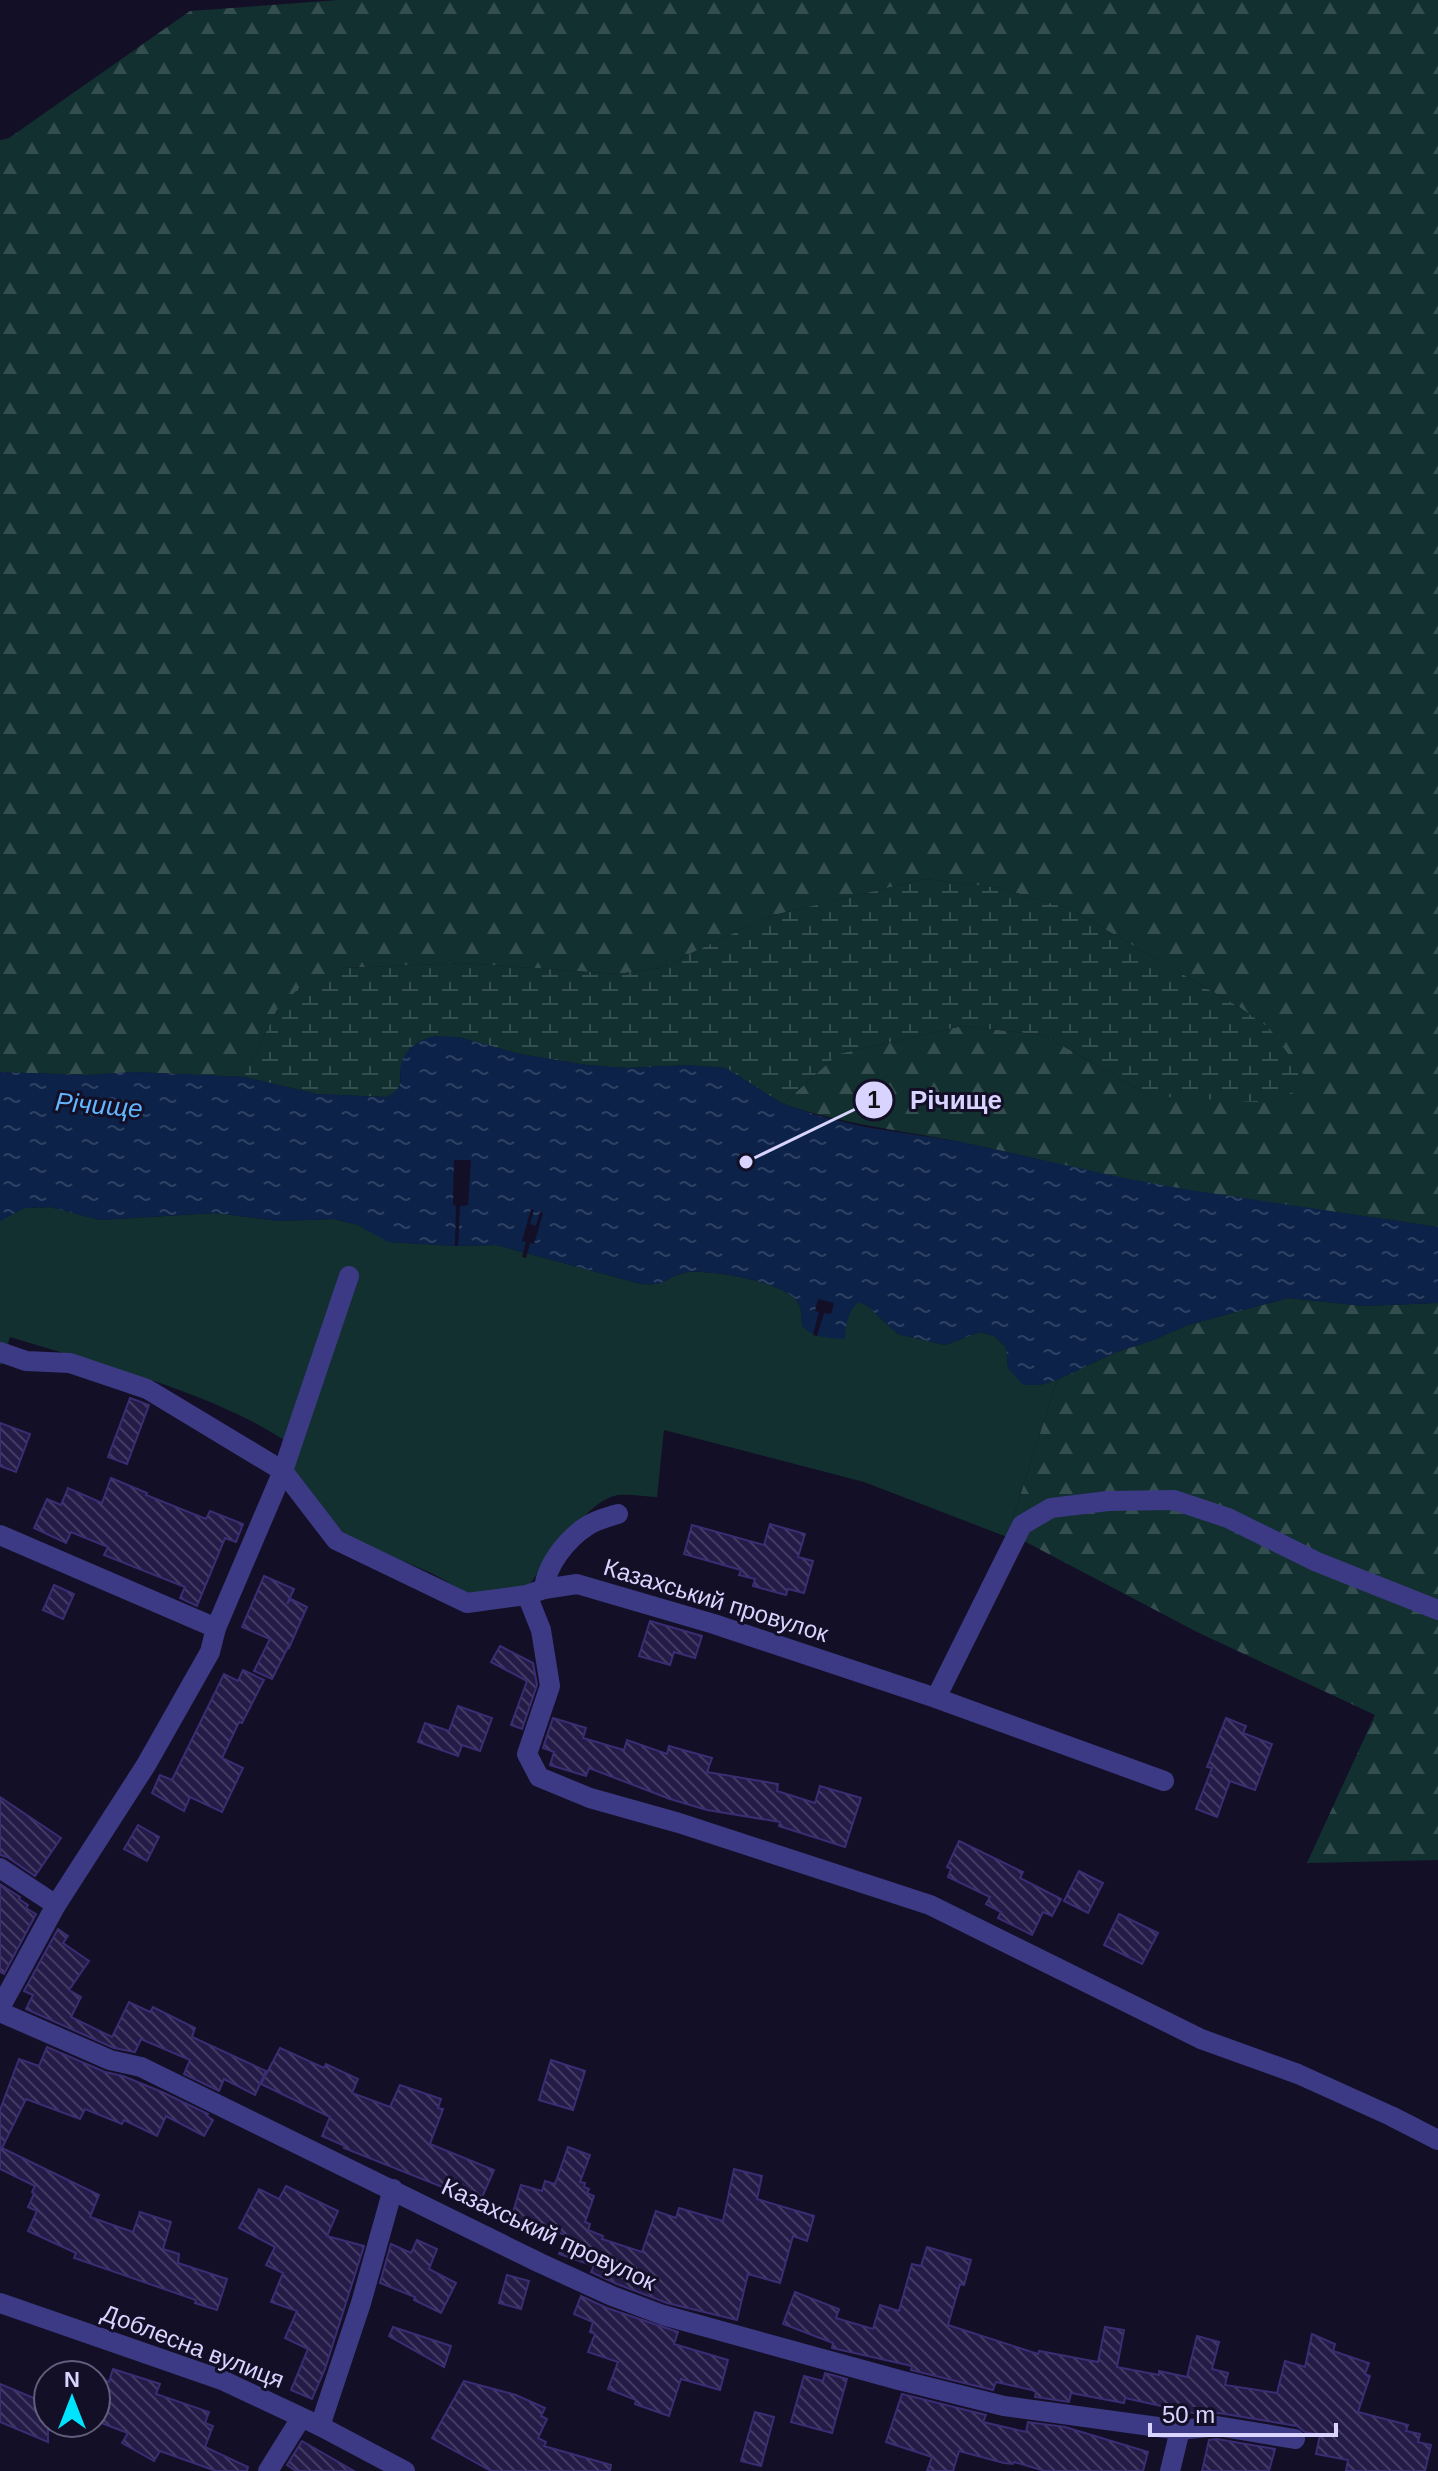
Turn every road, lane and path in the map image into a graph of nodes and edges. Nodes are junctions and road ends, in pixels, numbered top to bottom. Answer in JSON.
{"nodes":[{"id":1,"x":349,"y":1276,"type":"dead end"},
{"id":2,"x":0,"y":1352,"type":"edge"},
{"id":3,"x":283,"y":1471,"type":"junction"},
{"id":4,"x":618,"y":1514,"type":"dead end"},
{"id":5,"x":0,"y":1535,"type":"edge"},
{"id":6,"x":536,"y":1592,"type":"junction"},
{"id":7,"x":1438,"y":1610,"type":"edge"},
{"id":8,"x":216,"y":1628,"type":"junction"},
{"id":9,"x":936,"y":1698,"type":"junction"},
{"id":10,"x":1164,"y":1781,"type":"dead end"},
{"id":11,"x":0,"y":1868,"type":"edge"},
{"id":12,"x":56,"y":1905,"type":"junction"},
{"id":13,"x":0,"y":2010,"type":"edge"},
{"id":14,"x":1438,"y":2140,"type":"edge"},
{"id":15,"x":393,"y":2189,"type":"junction"},
{"id":16,"x":0,"y":2303,"type":"edge"},
{"id":17,"x":301,"y":2418,"type":"junction"},
{"id":18,"x":320,"y":2426,"type":"junction"},
{"id":19,"x":1180,"y":2430,"type":"junction"},
{"id":20,"x":1295,"y":2439,"type":"dead end"},
{"id":21,"x":268,"y":2471,"type":"edge"},
{"id":22,"x":405,"y":2471,"type":"edge"},
{"id":23,"x":1170,"y":2471,"type":"edge"}],
"edges":[{"from":1,"to":3,"type":"street"},
{"from":2,"to":3,"type":"street","name":"Казахський провулок"},
{"from":3,"to":6,"type":"street","name":"Казахський провулок"},
{"from":3,"to":8,"type":"street","name":"Казахський провулок"},
{"from":4,"to":6,"type":"street"},
{"from":5,"to":8,"type":"street"},
{"from":6,"to":9,"type":"street","name":"Казахський провулок"},
{"from":6,"to":14,"type":"street"},
{"from":7,"to":9,"type":"street"},
{"from":8,"to":12,"type":"street","name":"Казахський провулок"},
{"from":9,"to":10,"type":"street","name":"Казахський провулок"},
{"from":11,"to":12,"type":"street"},
{"from":12,"to":13,"type":"street","name":"Казахський провулок"},
{"from":13,"to":15,"type":"street","name":"Казахський провулок"},
{"from":15,"to":18,"type":"street"},
{"from":15,"to":19,"type":"street","name":"Казахський провулок"},
{"from":16,"to":17,"type":"street","name":"Доблесна вулиця"},
{"from":17,"to":18,"type":"street","name":"Доблесна вулиця"},
{"from":17,"to":21,"type":"street"},
{"from":18,"to":22,"type":"street","name":"Доблесна вулиця"},
{"from":19,"to":20,"type":"street","name":"Казахський провулок"},
{"from":19,"to":23,"type":"street"}]}
